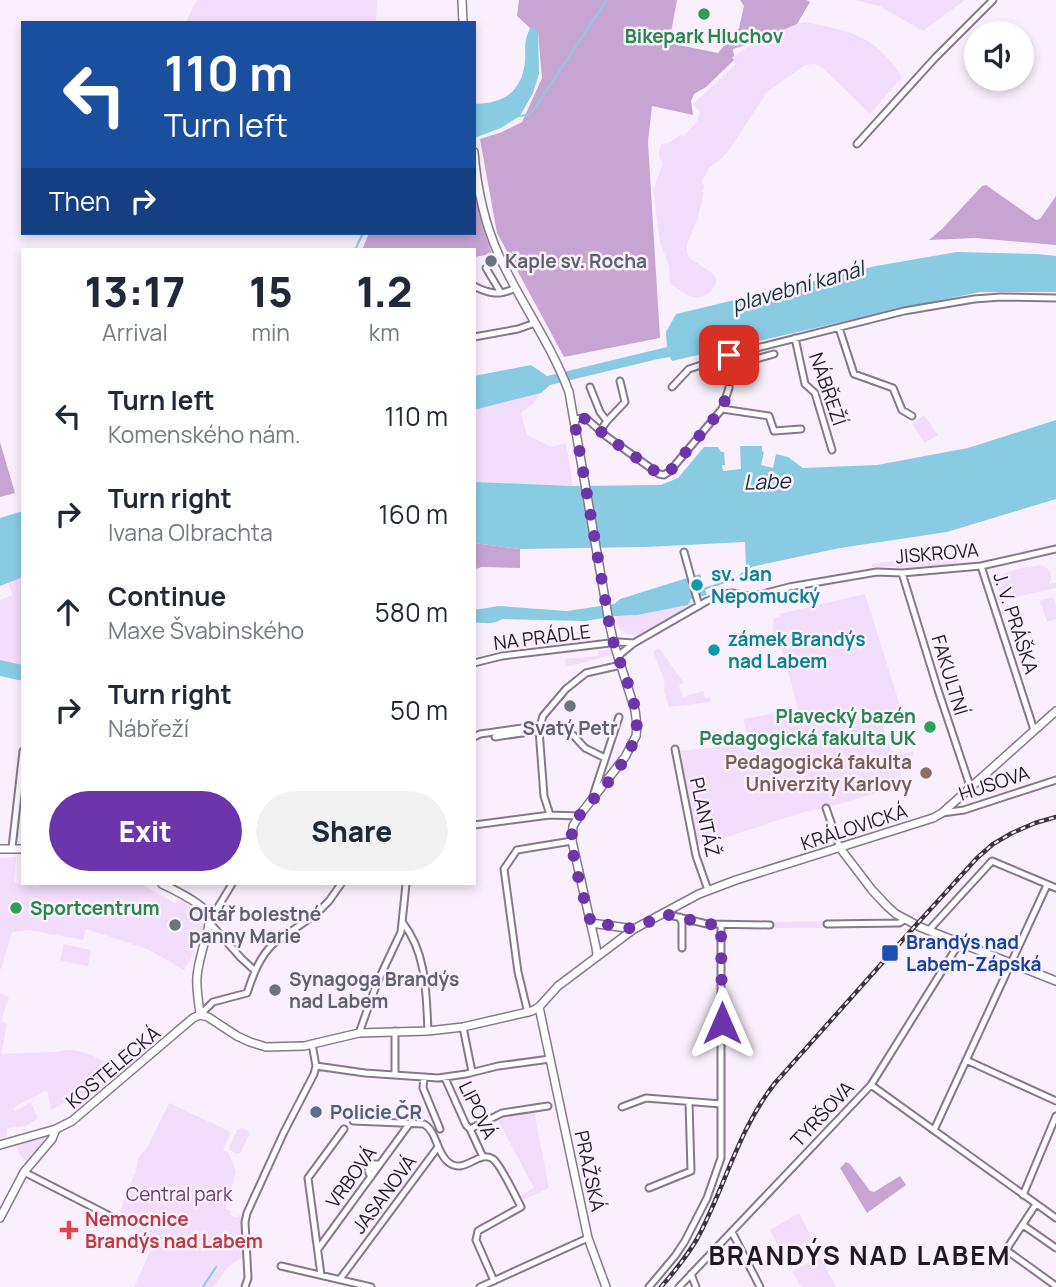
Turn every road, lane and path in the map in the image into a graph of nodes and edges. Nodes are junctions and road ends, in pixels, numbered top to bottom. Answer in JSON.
{"nodes":[{"id":1,"x":462,"y":0,"type":"edge"},
{"id":2,"x":993,"y":0,"type":"edge"},
{"id":3,"x":463,"y":21,"type":"edge"},
{"id":4,"x":857,"y":144,"type":"dead end"},
{"id":5,"x":476,"y":172,"type":"edge"},
{"id":6,"x":486,"y":268,"type":"dead end"},
{"id":7,"x":476,"y":287,"type":"edge"},
{"id":8,"x":515,"y":288,"type":"junction"},
{"id":9,"x":501,"y":293,"type":"junction"},
{"id":10,"x":1056,"y":298,"type":"edge"},
{"id":11,"x":535,"y":323,"type":"junction"},
{"id":12,"x":839,"y":328,"type":"junction"},
{"id":13,"x":476,"y":337,"type":"edge"},
{"id":14,"x":795,"y":338,"type":"junction"},
{"id":15,"x":774,"y":354,"type":"dead end"},
{"id":16,"x":730,"y":366,"type":"junction"},
{"id":17,"x":620,"y":381,"type":"dead end"},
{"id":18,"x":590,"y":387,"type":"dead end"},
{"id":19,"x":672,"y":387,"type":"dead end"},
{"id":20,"x":722,"y":409,"type":"junction"},
{"id":21,"x":912,"y":416,"type":"dead end"},
{"id":22,"x":574,"y":419,"type":"junction"},
{"id":23,"x":607,"y":421,"type":"junction"},
{"id":24,"x":801,"y":429,"type":"dead end"},
{"id":25,"x":600,"y":431,"type":"junction"},
{"id":26,"x":832,"y":450,"type":"dead end"},
{"id":27,"x":1055,"y":551,"type":"edge"},
{"id":28,"x":684,"y":552,"type":"dead end"},
{"id":29,"x":981,"y":566,"type":"junction"},
{"id":30,"x":902,"y":573,"type":"junction"},
{"id":31,"x":699,"y":606,"type":"junction"},
{"id":32,"x":634,"y":643,"type":"junction"},
{"id":33,"x":614,"y":644,"type":"junction"},
{"id":34,"x":618,"y":656,"type":"junction"},
{"id":35,"x":476,"y":662,"type":"edge"},
{"id":36,"x":621,"y":664,"type":"junction"},
{"id":37,"x":1056,"y":711,"type":"edge"},
{"id":38,"x":619,"y":717,"type":"dead end"},
{"id":39,"x":539,"y":730,"type":"junction"},
{"id":40,"x":1034,"y":730,"type":"junction"},
{"id":41,"x":477,"y":736,"type":"edge"},
{"id":42,"x":495,"y":737,"type":"dead end"},
{"id":43,"x":675,"y":749,"type":"dead end"},
{"id":44,"x":605,"y":758,"type":"junction"},
{"id":45,"x":1056,"y":780,"type":"edge"},
{"id":46,"x":970,"y":786,"type":"junction"},
{"id":47,"x":20,"y":798,"type":"edge"},
{"id":48,"x":593,"y":799,"type":"junction"},
{"id":49,"x":826,"y":808,"type":"dead end"},
{"id":50,"x":942,"y":813,"type":"junction"},
{"id":51,"x":550,"y":815,"type":"junction"},
{"id":52,"x":579,"y":816,"type":"junction"},
{"id":53,"x":476,"y":825,"type":"edge"},
{"id":54,"x":572,"y":841,"type":"junction"},
{"id":55,"x":12,"y":848,"type":"junction"},
{"id":56,"x":841,"y":848,"type":"junction"},
{"id":57,"x":0,"y":849,"type":"edge"},
{"id":58,"x":21,"y":849,"type":"edge"},
{"id":59,"x":164,"y":885,"type":"edge"},
{"id":60,"x":231,"y":885,"type":"edge"},
{"id":61,"x":340,"y":885,"type":"edge"},
{"id":62,"x":406,"y":885,"type":"edge"},
{"id":63,"x":1047,"y":885,"type":"junction"},
{"id":64,"x":1056,"y":888,"type":"edge"},
{"id":65,"x":708,"y":890,"type":"junction"},
{"id":66,"x":220,"y":904,"type":"junction"},
{"id":67,"x":204,"y":909,"type":"junction"},
{"id":68,"x":665,"y":914,"type":"junction"},
{"id":69,"x":680,"y":917,"type":"junction"},
{"id":70,"x":906,"y":919,"type":"junction"},
{"id":71,"x":209,"y":922,"type":"junction"},
{"id":72,"x":403,"y":923,"type":"junction"},
{"id":73,"x":591,"y":923,"type":"junction"},
{"id":74,"x":828,"y":924,"type":"dead end"},
{"id":75,"x":721,"y":925,"type":"junction"},
{"id":76,"x":770,"y":925,"type":"dead end"},
{"id":77,"x":634,"y":929,"type":"junction"},
{"id":78,"x":929,"y":930,"type":"junction"},
{"id":79,"x":960,"y":942,"type":"junction"},
{"id":80,"x":682,"y":948,"type":"dead end"},
{"id":81,"x":597,"y":957,"type":"junction"},
{"id":82,"x":1011,"y":962,"type":"junction"},
{"id":83,"x":254,"y":970,"type":"junction"},
{"id":84,"x":1056,"y":981,"type":"edge"},
{"id":85,"x":540,"y":1007,"type":"junction"},
{"id":86,"x":528,"y":1013,"type":"junction"},
{"id":87,"x":200,"y":1015,"type":"junction"},
{"id":88,"x":460,"y":1027,"type":"junction"},
{"id":89,"x":394,"y":1031,"type":"junction"},
{"id":90,"x":428,"y":1031,"type":"junction"},
{"id":91,"x":359,"y":1033,"type":"junction"},
{"id":92,"x":312,"y":1044,"type":"junction"},
{"id":93,"x":551,"y":1059,"type":"junction"},
{"id":94,"x":966,"y":1060,"type":"junction"},
{"id":95,"x":316,"y":1066,"type":"junction"},
{"id":96,"x":472,"y":1072,"type":"junction"},
{"id":97,"x":395,"y":1075,"type":"junction"},
{"id":98,"x":424,"y":1077,"type":"junction"},
{"id":99,"x":445,"y":1078,"type":"junction"},
{"id":100,"x":871,"y":1085,"type":"junction"},
{"id":101,"x":1056,"y":1101,"type":"edge"},
{"id":102,"x":689,"y":1102,"type":"junction"},
{"id":103,"x":721,"y":1104,"type":"junction"},
{"id":104,"x":548,"y":1106,"type":"dead end"},
{"id":105,"x":622,"y":1107,"type":"dead end"},
{"id":106,"x":1056,"y":1116,"type":"edge"},
{"id":107,"x":353,"y":1121,"type":"dead end"},
{"id":108,"x":410,"y":1123,"type":"junction"},
{"id":109,"x":57,"y":1129,"type":"junction"},
{"id":110,"x":344,"y":1129,"type":"dead end"},
{"id":111,"x":440,"y":1129,"type":"dead end"},
{"id":112,"x":470,"y":1129,"type":"junction"},
{"id":113,"x":934,"y":1130,"type":"junction"},
{"id":114,"x":0,"y":1145,"type":"edge"},
{"id":115,"x":438,"y":1147,"type":"junction"},
{"id":116,"x":483,"y":1157,"type":"junction"},
{"id":117,"x":492,"y":1158,"type":"joint"},
{"id":118,"x":24,"y":1172,"type":"junction"},
{"id":119,"x":649,"y":1188,"type":"dead end"},
{"id":120,"x":1023,"y":1195,"type":"junction"},
{"id":121,"x":1036,"y":1204,"type":"junction"},
{"id":122,"x":0,"y":1218,"type":"edge"},
{"id":123,"x":1056,"y":1218,"type":"edge"},
{"id":124,"x":119,"y":1222,"type":"dead end"},
{"id":125,"x":1023,"y":1225,"type":"junction"},
{"id":126,"x":732,"y":1232,"type":"junction"},
{"id":127,"x":588,"y":1238,"type":"junction"},
{"id":128,"x":1056,"y":1248,"type":"edge"},
{"id":129,"x":317,"y":1249,"type":"junction"},
{"id":130,"x":281,"y":1266,"type":"dead end"},
{"id":131,"x":691,"y":1274,"type":"junction"},
{"id":132,"x":321,"y":1275,"type":"junction"},
{"id":133,"x":332,"y":1278,"type":"junction"},
{"id":134,"x":340,"y":1279,"type":"junction"},
{"id":135,"x":494,"y":1281,"type":"junction"},
{"id":136,"x":329,"y":1286,"type":"edge"},
{"id":137,"x":1056,"y":1286,"type":"edge"},
{"id":138,"x":245,"y":1287,"type":"edge"},
{"id":139,"x":371,"y":1287,"type":"edge"},
{"id":140,"x":481,"y":1287,"type":"edge"},
{"id":141,"x":606,"y":1287,"type":"edge"},
{"id":142,"x":649,"y":1287,"type":"edge"},
{"id":143,"x":679,"y":1287,"type":"edge"},
{"id":144,"x":696,"y":1287,"type":"edge"},
{"id":145,"x":760,"y":1287,"type":"edge"}],
"edges":[{"from":1,"to":3,"type":"main road"},
{"from":2,"to":4,"type":"street"},
{"from":5,"to":8,"type":"main road"},
{"from":6,"to":9,"type":"street"},
{"from":7,"to":9,"type":"street"},
{"from":8,"to":9,"type":"street"},
{"from":8,"to":11,"type":"main road"},
{"from":10,"to":12,"type":"street","name":"NÁBŘEŽÍ"},
{"from":11,"to":13,"type":"street"},
{"from":11,"to":22,"type":"main road"},
{"from":12,"to":14,"type":"street","name":"NÁBŘEŽÍ"},
{"from":12,"to":21,"type":"street"},
{"from":14,"to":16,"type":"street","name":"NÁBŘEŽÍ"},
{"from":14,"to":26,"type":"street","name":"NÁBŘEŽÍ"},
{"from":15,"to":16,"type":"street"},
{"from":16,"to":19,"type":"street"},
{"from":16,"to":20,"type":"street"},
{"from":17,"to":23,"type":"street"},
{"from":18,"to":23,"type":"street"},
{"from":20,"to":24,"type":"street"},
{"from":20,"to":25,"type":"street"},
{"from":22,"to":25,"type":"street"},
{"from":22,"to":33,"type":"main road"},
{"from":23,"to":25,"type":"street"},
{"from":27,"to":29,"type":"street","name":"JISKROVA"},
{"from":28,"to":31,"type":"street"},
{"from":29,"to":30,"type":"street","name":"JISKROVA"},
{"from":29,"to":40,"type":"street","name":"J. V. PRÁŠKA"},
{"from":30,"to":31,"type":"street","name":"JISKROVA"},
{"from":30,"to":46,"type":"street","name":"FAKULTNÍ"},
{"from":31,"to":32,"type":"street","name":"JISKROVA"},
{"from":32,"to":33,"type":"street","name":"NA PRÁDLE"},
{"from":32,"to":34,"type":"street","name":"JISKROVA"},
{"from":33,"to":34,"type":"main road"},
{"from":33,"to":35,"type":"street","name":"NA PRÁDLE"},
{"from":34,"to":36,"type":"main road"},
{"from":36,"to":39,"type":"street"},
{"from":36,"to":48,"type":"main road"},
{"from":37,"to":40,"type":"main road","name":"KRÁLOVICKÁ"},
{"from":38,"to":44,"type":"street"},
{"from":39,"to":41,"type":"street"},
{"from":39,"to":42,"type":"street"},
{"from":39,"to":44,"type":"street"},
{"from":39,"to":51,"type":"street"},
{"from":40,"to":46,"type":"main road","name":"KRÁLOVICKÁ"},
{"from":43,"to":65,"type":"street","name":"PLANTÁŽ"},
{"from":44,"to":48,"type":"street"},
{"from":45,"to":50,"type":"street","name":"HUSOVA"},
{"from":46,"to":50,"type":"main road","name":"KRÁLOVICKÁ"},
{"from":47,"to":55,"type":"street"},
{"from":48,"to":52,"type":"main road"},
{"from":49,"to":56,"type":"street"},
{"from":50,"to":56,"type":"main road","name":"KRÁLOVICKÁ"},
{"from":51,"to":52,"type":"street"},
{"from":51,"to":53,"type":"street"},
{"from":52,"to":54,"type":"main road"},
{"from":54,"to":73,"type":"main road"},
{"from":54,"to":86,"type":"street"},
{"from":55,"to":57,"type":"main road"},
{"from":55,"to":58,"type":"main road"},
{"from":56,"to":65,"type":"main road","name":"KRÁLOVICKÁ"},
{"from":56,"to":70,"type":"main road"},
{"from":59,"to":67,"type":"main road"},
{"from":60,"to":66,"type":"street"},
{"from":61,"to":83,"type":"street"},
{"from":62,"to":72,"type":"street"},
{"from":63,"to":64,"type":"street"},
{"from":63,"to":78,"type":"street"},
{"from":63,"to":82,"type":"street"},
{"from":65,"to":68,"type":"main road","name":"KRÁLOVICKÁ"},
{"from":66,"to":67,"type":"street"},
{"from":66,"to":71,"type":"street"},
{"from":67,"to":71,"type":"main road"},
{"from":68,"to":69,"type":"street"},
{"from":68,"to":77,"type":"main road","name":"KRÁLOVICKÁ"},
{"from":69,"to":75,"type":"street"},
{"from":69,"to":80,"type":"street"},
{"from":70,"to":74,"type":"street"},
{"from":70,"to":78,"type":"main road"},
{"from":71,"to":83,"type":"street"},
{"from":71,"to":87,"type":"main road"},
{"from":72,"to":90,"type":"street"},
{"from":72,"to":91,"type":"street"},
{"from":73,"to":77,"type":"main road"},
{"from":73,"to":81,"type":"main road"},
{"from":75,"to":76,"type":"street"},
{"from":75,"to":103,"type":"street"},
{"from":77,"to":81,"type":"main road","name":"KRÁLOVICKÁ"},
{"from":78,"to":79,"type":"main road"},
{"from":79,"to":82,"type":"main road"},
{"from":79,"to":100,"type":"street","name":"TYRŠOVA"},
{"from":81,"to":85,"type":"main road","name":"KRÁLOVICKÁ"},
{"from":82,"to":84,"type":"main road"},
{"from":82,"to":94,"type":"street"},
{"from":83,"to":87,"type":"street"},
{"from":85,"to":86,"type":"main road"},
{"from":85,"to":93,"type":"main road","name":"PRAŽSKÁ"},
{"from":86,"to":88,"type":"main road"},
{"from":87,"to":92,"type":"main road"},
{"from":87,"to":109,"type":"main road","name":"KOSTELECKÁ"},
{"from":88,"to":90,"type":"main road"},
{"from":88,"to":96,"type":"street"},
{"from":89,"to":90,"type":"main road"},
{"from":89,"to":91,"type":"main road"},
{"from":89,"to":97,"type":"street"},
{"from":91,"to":92,"type":"main road"},
{"from":92,"to":95,"type":"street"},
{"from":93,"to":96,"type":"street"},
{"from":93,"to":127,"type":"main road","name":"PRAŽSKÁ"},
{"from":94,"to":101,"type":"street"},
{"from":94,"to":113,"type":"street"},
{"from":95,"to":97,"type":"street"},
{"from":95,"to":138,"type":"street"},
{"from":96,"to":99,"type":"street"},
{"from":97,"to":98,"type":"street"},
{"from":98,"to":99,"type":"street"},
{"from":98,"to":111,"type":"street"},
{"from":99,"to":112,"type":"street","name":"LIPOVÁ"},
{"from":100,"to":113,"type":"street"},
{"from":100,"to":126,"type":"street","name":"TYRŠOVA"},
{"from":102,"to":103,"type":"street"},
{"from":102,"to":105,"type":"street"},
{"from":102,"to":119,"type":"street"},
{"from":103,"to":142,"type":"street"},
{"from":104,"to":112,"type":"street"},
{"from":106,"to":120,"type":"street"},
{"from":107,"to":108,"type":"street"},
{"from":108,"to":115,"type":"street"},
{"from":108,"to":129,"type":"street","name":"VRBOVÁ"},
{"from":109,"to":114,"type":"main road","name":"KOSTELECKÁ"},
{"from":109,"to":118,"type":"main road"},
{"from":110,"to":129,"type":"street"},
{"from":112,"to":116,"type":"street","name":"LIPOVÁ"},
{"from":113,"to":120,"type":"street"},
{"from":115,"to":116,"type":"street","name":"JASANOVÁ"},
{"from":115,"to":134,"type":"street","name":"JASANOVÁ"},
{"from":116,"to":117,"type":"street","name":"JASANOVÁ"},
{"from":117,"to":135,"type":"street","name":"LIPOVÁ"},
{"from":118,"to":122,"type":"main road"},
{"from":118,"to":124,"type":"street"},
{"from":120,"to":121,"type":"street"},
{"from":121,"to":123,"type":"street"},
{"from":121,"to":125,"type":"street"},
{"from":125,"to":128,"type":"street"},
{"from":125,"to":137,"type":"street"},
{"from":126,"to":131,"type":"street","name":"TYRŠOVA"},
{"from":126,"to":145,"type":"street"},
{"from":127,"to":135,"type":"street"},
{"from":127,"to":141,"type":"main road","name":"PRAŽSKÁ"},
{"from":129,"to":132,"type":"street"},
{"from":130,"to":132,"type":"street"},
{"from":131,"to":143,"type":"street","name":"TYRŠOVA"},
{"from":131,"to":144,"type":"street"},
{"from":132,"to":133,"type":"street"},
{"from":133,"to":134,"type":"street"},
{"from":133,"to":136,"type":"street"},
{"from":134,"to":139,"type":"street"},
{"from":135,"to":140,"type":"street"}]}
